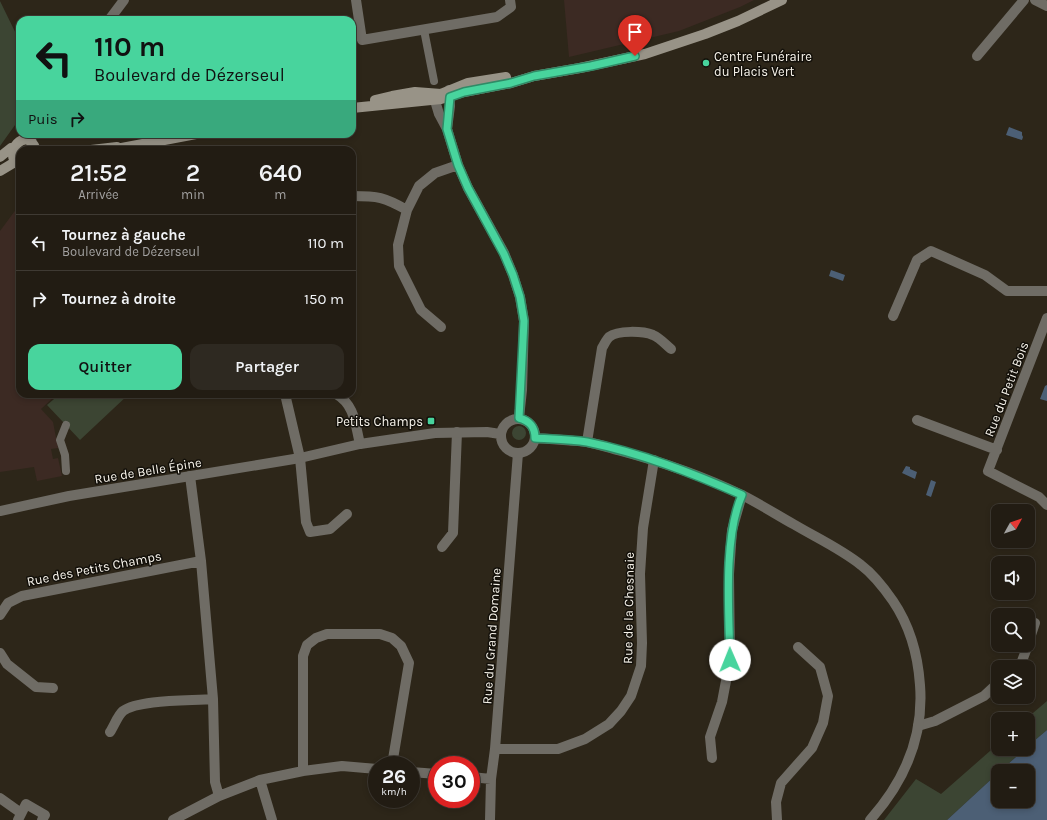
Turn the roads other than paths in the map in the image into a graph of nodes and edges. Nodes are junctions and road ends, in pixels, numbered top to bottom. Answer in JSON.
{"nodes":[{"id":1,"x":124,"y":0,"type":"edge"},
{"id":2,"x":356,"y":0,"type":"edge"},
{"id":3,"x":510,"y":0,"type":"edge"},
{"id":4,"x":782,"y":0,"type":"edge"},
{"id":5,"x":1024,"y":0,"type":"edge"},
{"id":6,"x":1035,"y":0,"type":"edge"},
{"id":7,"x":1047,"y":6,"type":"edge"},
{"id":8,"x":112,"y":16,"type":"edge"},
{"id":9,"x":424,"y":30,"type":"junction"},
{"id":10,"x":977,"y":56,"type":"dead end"},
{"id":11,"x":434,"y":81,"type":"dead end"},
{"id":12,"x":450,"y":93,"type":"junction"},
{"id":13,"x":434,"y":97,"type":"junction"},
{"id":14,"x":356,"y":107,"type":"edge"},
{"id":15,"x":447,"y":129,"type":"junction"},
{"id":16,"x":174,"y":138,"type":"edge"},
{"id":17,"x":16,"y":141,"type":"edge"},
{"id":18,"x":35,"y":145,"type":"edge"},
{"id":19,"x":135,"y":145,"type":"junction"},
{"id":20,"x":126,"y":146,"type":"edge"},
{"id":21,"x":130,"y":146,"type":"edge"},
{"id":22,"x":0,"y":157,"type":"edge"},
{"id":23,"x":16,"y":162,"type":"edge"},
{"id":24,"x":16,"y":165,"type":"edge"},
{"id":25,"x":458,"y":165,"type":"junction"},
{"id":26,"x":0,"y":170,"type":"edge"},
{"id":27,"x":356,"y":196,"type":"edge"},
{"id":28,"x":407,"y":210,"type":"junction"},
{"id":29,"x":1047,"y":292,"type":"edge"},
{"id":30,"x":893,"y":316,"type":"dead end"},
{"id":31,"x":1047,"y":318,"type":"edge"},
{"id":32,"x":441,"y":327,"type":"dead end"},
{"id":33,"x":1043,"y":339,"type":"edge"},
{"id":34,"x":670,"y":349,"type":"dead end"},
{"id":35,"x":286,"y":398,"type":"edge"},
{"id":36,"x":341,"y":398,"type":"edge"},
{"id":37,"x":519,"y":418,"type":"junction"},
{"id":38,"x":917,"y":420,"type":"dead end"},
{"id":39,"x":66,"y":425,"type":"dead end"},
{"id":40,"x":457,"y":432,"type":"junction"},
{"id":41,"x":500,"y":434,"type":"junction"},
{"id":42,"x":535,"y":438,"type":"junction"},
{"id":43,"x":587,"y":442,"type":"junction"},
{"id":44,"x":360,"y":444,"type":"junction"},
{"id":45,"x":997,"y":450,"type":"junction"},
{"id":46,"x":518,"y":453,"type":"junction"},
{"id":47,"x":300,"y":458,"type":"junction"},
{"id":48,"x":654,"y":460,"type":"junction"},
{"id":49,"x":66,"y":471,"type":"dead end"},
{"id":50,"x":190,"y":476,"type":"junction"},
{"id":51,"x":742,"y":495,"type":"junction"},
{"id":52,"x":1047,"y":506,"type":"edge"},
{"id":53,"x":0,"y":511,"type":"edge"},
{"id":54,"x":347,"y":514,"type":"dead end"},
{"id":55,"x":442,"y":547,"type":"dead end"},
{"id":56,"x":201,"y":561,"type":"junction"},
{"id":57,"x":0,"y":615,"type":"edge"},
{"id":58,"x":798,"y":647,"type":"dead end"},
{"id":59,"x":0,"y":653,"type":"edge"},
{"id":60,"x":53,"y":688,"type":"dead end"},
{"id":61,"x":991,"y":690,"type":"edge"},
{"id":62,"x":213,"y":699,"type":"junction"},
{"id":63,"x":918,"y":726,"type":"junction"},
{"id":64,"x":110,"y":732,"type":"dead end"},
{"id":65,"x":495,"y":749,"type":"junction"},
{"id":66,"x":394,"y":756,"type":"edge"},
{"id":67,"x":712,"y":758,"type":"dead end"},
{"id":68,"x":368,"y":768,"type":"edge"},
{"id":69,"x":303,"y":771,"type":"junction"},
{"id":70,"x":480,"y":778,"type":"edge"},
{"id":71,"x":491,"y":779,"type":"junction"},
{"id":72,"x":260,"y":780,"type":"junction"},
{"id":73,"x":220,"y":796,"type":"junction"},
{"id":74,"x":0,"y":798,"type":"edge"},
{"id":75,"x":20,"y":816,"type":"edge"},
{"id":76,"x":42,"y":820,"type":"edge"},
{"id":77,"x":173,"y":820,"type":"edge"},
{"id":78,"x":272,"y":820,"type":"edge"},
{"id":79,"x":490,"y":820,"type":"edge"},
{"id":80,"x":777,"y":820,"type":"edge"},
{"id":81,"x":870,"y":820,"type":"edge"}],
"edges":[{"from":1,"to":8,"type":"street"},
{"from":2,"to":9,"type":"street"},
{"from":3,"to":9,"type":"street"},
{"from":4,"to":12,"type":"main road"},
{"from":5,"to":10,"type":"street"},
{"from":6,"to":7,"type":"street"},
{"from":9,"to":11,"type":"street"},
{"from":12,"to":13,"type":"main road"},
{"from":12,"to":15,"type":"street"},
{"from":13,"to":14,"type":"main road"},
{"from":13,"to":15,"type":"street"},
{"from":15,"to":25,"type":"street"},
{"from":16,"to":19,"type":"main road"},
{"from":17,"to":18,"type":"main road"},
{"from":17,"to":22,"type":"main road"},
{"from":17,"to":23,"type":"main road"},
{"from":19,"to":20,"type":"main road"},
{"from":19,"to":21,"type":"main road"},
{"from":24,"to":26,"type":"main road"},
{"from":25,"to":28,"type":"street"},
{"from":25,"to":37,"type":"street"},
{"from":27,"to":28,"type":"street"},
{"from":28,"to":32,"type":"street"},
{"from":29,"to":30,"type":"street"},
{"from":31,"to":33,"type":"street","name":"Rue du Petit Bois"},
{"from":33,"to":45,"type":"street","name":"Rue du Petit Bois"},
{"from":34,"to":43,"type":"street"},
{"from":35,"to":47,"type":"street"},
{"from":36,"to":44,"type":"street"},
{"from":37,"to":41,"type":"street"},
{"from":37,"to":42,"type":"street"},
{"from":38,"to":45,"type":"street","name":"Rue du Petit Bois"},
{"from":39,"to":49,"type":"street"},
{"from":40,"to":41,"type":"street","name":"Rue de Belle Épine"},
{"from":40,"to":44,"type":"street","name":"Rue de Belle Épine"},
{"from":40,"to":55,"type":"street"},
{"from":41,"to":46,"type":"street"},
{"from":42,"to":43,"type":"street"},
{"from":42,"to":46,"type":"street"},
{"from":43,"to":48,"type":"street"},
{"from":44,"to":47,"type":"street","name":"Rue de Belle Épine"},
{"from":45,"to":52,"type":"street","name":"Rue du Petit Bois"},
{"from":46,"to":65,"type":"street","name":"Rue du Grand Domaine"},
{"from":47,"to":50,"type":"street","name":"Rue de Belle Épine"},
{"from":47,"to":54,"type":"street"},
{"from":48,"to":51,"type":"street"},
{"from":48,"to":65,"type":"street","name":"Rue de la Chesnaie"},
{"from":50,"to":53,"type":"street","name":"Rue de Belle Épine"},
{"from":50,"to":56,"type":"street"},
{"from":51,"to":63,"type":"street"},
{"from":51,"to":67,"type":"street"},
{"from":56,"to":57,"type":"street","name":"Rue des Petits Champs"},
{"from":56,"to":62,"type":"street"},
{"from":58,"to":80,"type":"street"},
{"from":59,"to":60,"type":"street"},
{"from":61,"to":63,"type":"street"},
{"from":62,"to":64,"type":"street"},
{"from":62,"to":73,"type":"street"},
{"from":63,"to":81,"type":"street"},
{"from":65,"to":71,"type":"street","name":"Rue du Grand Domaine"},
{"from":66,"to":69,"type":"street"},
{"from":68,"to":69,"type":"street"},
{"from":69,"to":72,"type":"street"},
{"from":70,"to":71,"type":"street"},
{"from":71,"to":79,"type":"street","name":"Rue du Grand Domaine"},
{"from":72,"to":73,"type":"street"},
{"from":72,"to":78,"type":"street"},
{"from":73,"to":77,"type":"street"},
{"from":74,"to":75,"type":"street"},
{"from":75,"to":76,"type":"street"}]}
